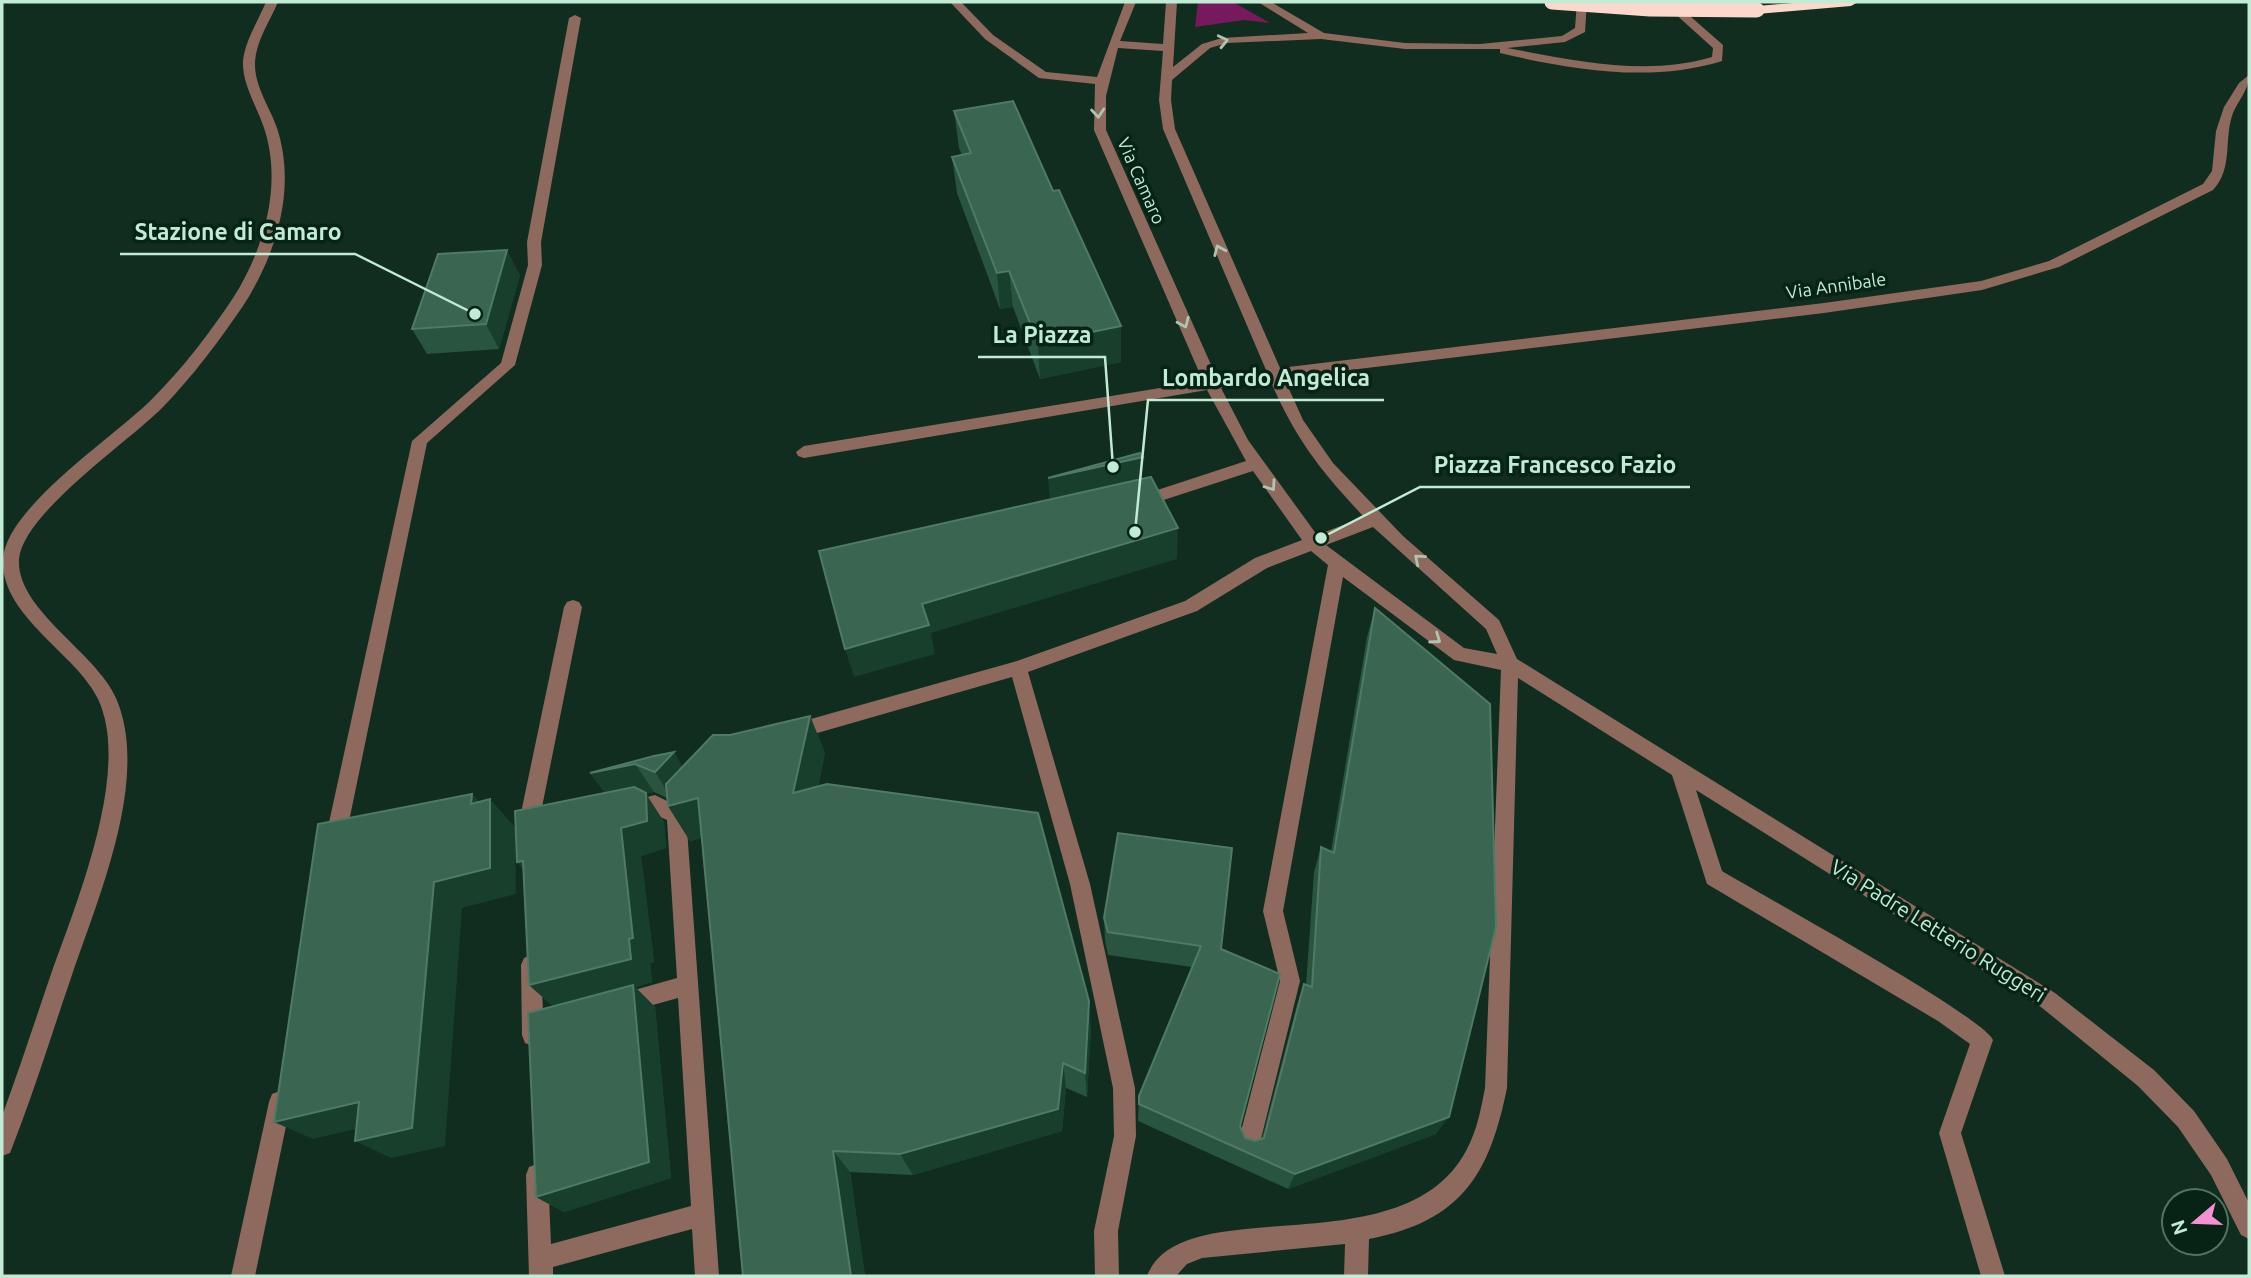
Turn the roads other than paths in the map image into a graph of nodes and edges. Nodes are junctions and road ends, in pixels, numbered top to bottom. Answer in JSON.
{"nodes":[{"id":1,"x":272,"y":2,"type":"edge"},
{"id":2,"x":955,"y":2,"type":"edge"},
{"id":3,"x":1130,"y":2,"type":"edge"},
{"id":4,"x":1172,"y":2,"type":"edge"},
{"id":5,"x":1263,"y":2,"type":"edge"},
{"id":6,"x":1552,"y":2,"type":"edge"},
{"id":7,"x":1582,"y":2,"type":"edge"},
{"id":8,"x":1668,"y":2,"type":"edge"},
{"id":9,"x":1851,"y":2,"type":"edge"},
{"id":10,"x":575,"y":18,"type":"dead end"},
{"id":11,"x":1321,"y":36,"type":"junction"},
{"id":12,"x":1114,"y":44,"type":"junction"},
{"id":13,"x":1480,"y":47,"type":"junction"},
{"id":14,"x":1168,"y":48,"type":"junction"},
{"id":15,"x":1167,"y":78,"type":"junction"},
{"id":16,"x":2249,"y":79,"type":"edge"},
{"id":17,"x":1100,"y":81,"type":"junction"},
{"id":18,"x":1274,"y":374,"type":"junction"},
{"id":19,"x":1212,"y":384,"type":"junction"},
{"id":20,"x":804,"y":452,"type":"dead end"},
{"id":21,"x":1255,"y":464,"type":"junction"},
{"id":22,"x":1119,"y":506,"type":"edge"},
{"id":23,"x":1376,"y":519,"type":"junction"},
{"id":24,"x":1315,"y":545,"type":"junction"},
{"id":25,"x":1336,"y":564,"type":"junction"},
{"id":26,"x":573,"y":607,"type":"dead end"},
{"id":27,"x":1510,"y":664,"type":"junction"},
{"id":28,"x":1018,"y":668,"type":"junction"},
{"id":29,"x":778,"y":738,"type":"edge"},
{"id":30,"x":1680,"y":770,"type":"junction"},
{"id":31,"x":617,"y":812,"type":"edge"},
{"id":32,"x":552,"y":825,"type":"edge"},
{"id":33,"x":527,"y":830,"type":"junction"},
{"id":34,"x":527,"y":857,"type":"edge"},
{"id":35,"x":330,"y":866,"type":"edge"},
{"id":36,"x":530,"y":949,"type":"edge"},
{"id":37,"x":688,"y":985,"type":"junction"},
{"id":38,"x":610,"y":1007,"type":"edge"},
{"id":39,"x":558,"y":1021,"type":"edge"},
{"id":40,"x":533,"y":1028,"type":"junction"},
{"id":41,"x":533,"y":1055,"type":"edge"},
{"id":42,"x":284,"y":1084,"type":"edge"},
{"id":43,"x":1249,"y":1143,"type":"edge"},
{"id":44,"x":2,"y":1145,"type":"edge"},
{"id":45,"x":536,"y":1150,"type":"edge"},
{"id":46,"x":702,"y":1214,"type":"junction"},
{"id":47,"x":2249,"y":1227,"type":"edge"},
{"id":48,"x":1357,"y":1232,"type":"junction"},
{"id":49,"x":540,"y":1268,"type":"edge"},
{"id":50,"x":243,"y":1276,"type":"edge"},
{"id":51,"x":707,"y":1276,"type":"edge"},
{"id":52,"x":1107,"y":1276,"type":"edge"},
{"id":53,"x":1159,"y":1276,"type":"edge"},
{"id":54,"x":1356,"y":1276,"type":"edge"},
{"id":55,"x":1993,"y":1276,"type":"edge"}],
"edges":[{"from":1,"to":44,"type":"street"},
{"from":2,"to":17,"type":"street"},
{"from":3,"to":12,"type":"street","name":"Via Camaro"},
{"from":4,"to":14,"type":"street"},
{"from":5,"to":11,"type":"street"},
{"from":6,"to":9,"type":"highway","bridge":true},
{"from":7,"to":13,"type":"street"},
{"from":8,"to":13,"type":"street"},
{"from":10,"to":35,"type":"street"},
{"from":11,"to":13,"type":"street"},
{"from":15,"to":11,"type":"street","one_way":true},
{"from":12,"to":14,"type":"street"},
{"from":12,"to":17,"type":"street","name":"Via Camaro"},
{"from":14,"to":15,"type":"street"},
{"from":18,"to":15,"type":"street","one_way":true},
{"from":16,"to":18,"type":"street","name":"Via Annibale"},
{"from":17,"to":19,"type":"street","name":"Via Camaro","one_way":true},
{"from":18,"to":19,"type":"street","name":"Via Annibale"},
{"from":18,"to":23,"type":"street"},
{"from":19,"to":20,"type":"street","name":"Via Annibale"},
{"from":19,"to":21,"type":"street","name":"Via Camaro"},
{"from":21,"to":22,"type":"street"},
{"from":21,"to":24,"type":"street","name":"Via Camaro","one_way":true},
{"from":23,"to":24,"type":"street"},
{"from":27,"to":23,"type":"street","one_way":true},
{"from":24,"to":25,"type":"street","name":"Via Camaro"},
{"from":24,"to":28,"type":"street"},
{"from":25,"to":27,"type":"street","name":"Via Camaro","one_way":true},
{"from":25,"to":43,"type":"street"},
{"from":26,"to":33,"type":"street"},
{"from":27,"to":30,"type":"street","name":"Via Padre Letterio Ruggeri"},
{"from":27,"to":48,"type":"street"},
{"from":28,"to":29,"type":"street"},
{"from":28,"to":52,"type":"street"},
{"from":30,"to":47,"type":"street","name":"Via Padre Letterio Ruggeri"},
{"from":30,"to":55,"type":"street"},
{"from":31,"to":37,"type":"street"},
{"from":32,"to":33,"type":"street"},
{"from":33,"to":34,"type":"street"},
{"from":36,"to":40,"type":"street"},
{"from":37,"to":38,"type":"street"},
{"from":37,"to":46,"type":"street"},
{"from":39,"to":40,"type":"street"},
{"from":40,"to":41,"type":"street"},
{"from":42,"to":50,"type":"street"},
{"from":45,"to":49,"type":"street"},
{"from":46,"to":49,"type":"street"},
{"from":46,"to":51,"type":"street"},
{"from":48,"to":53,"type":"street"},
{"from":48,"to":54,"type":"street"}]}
